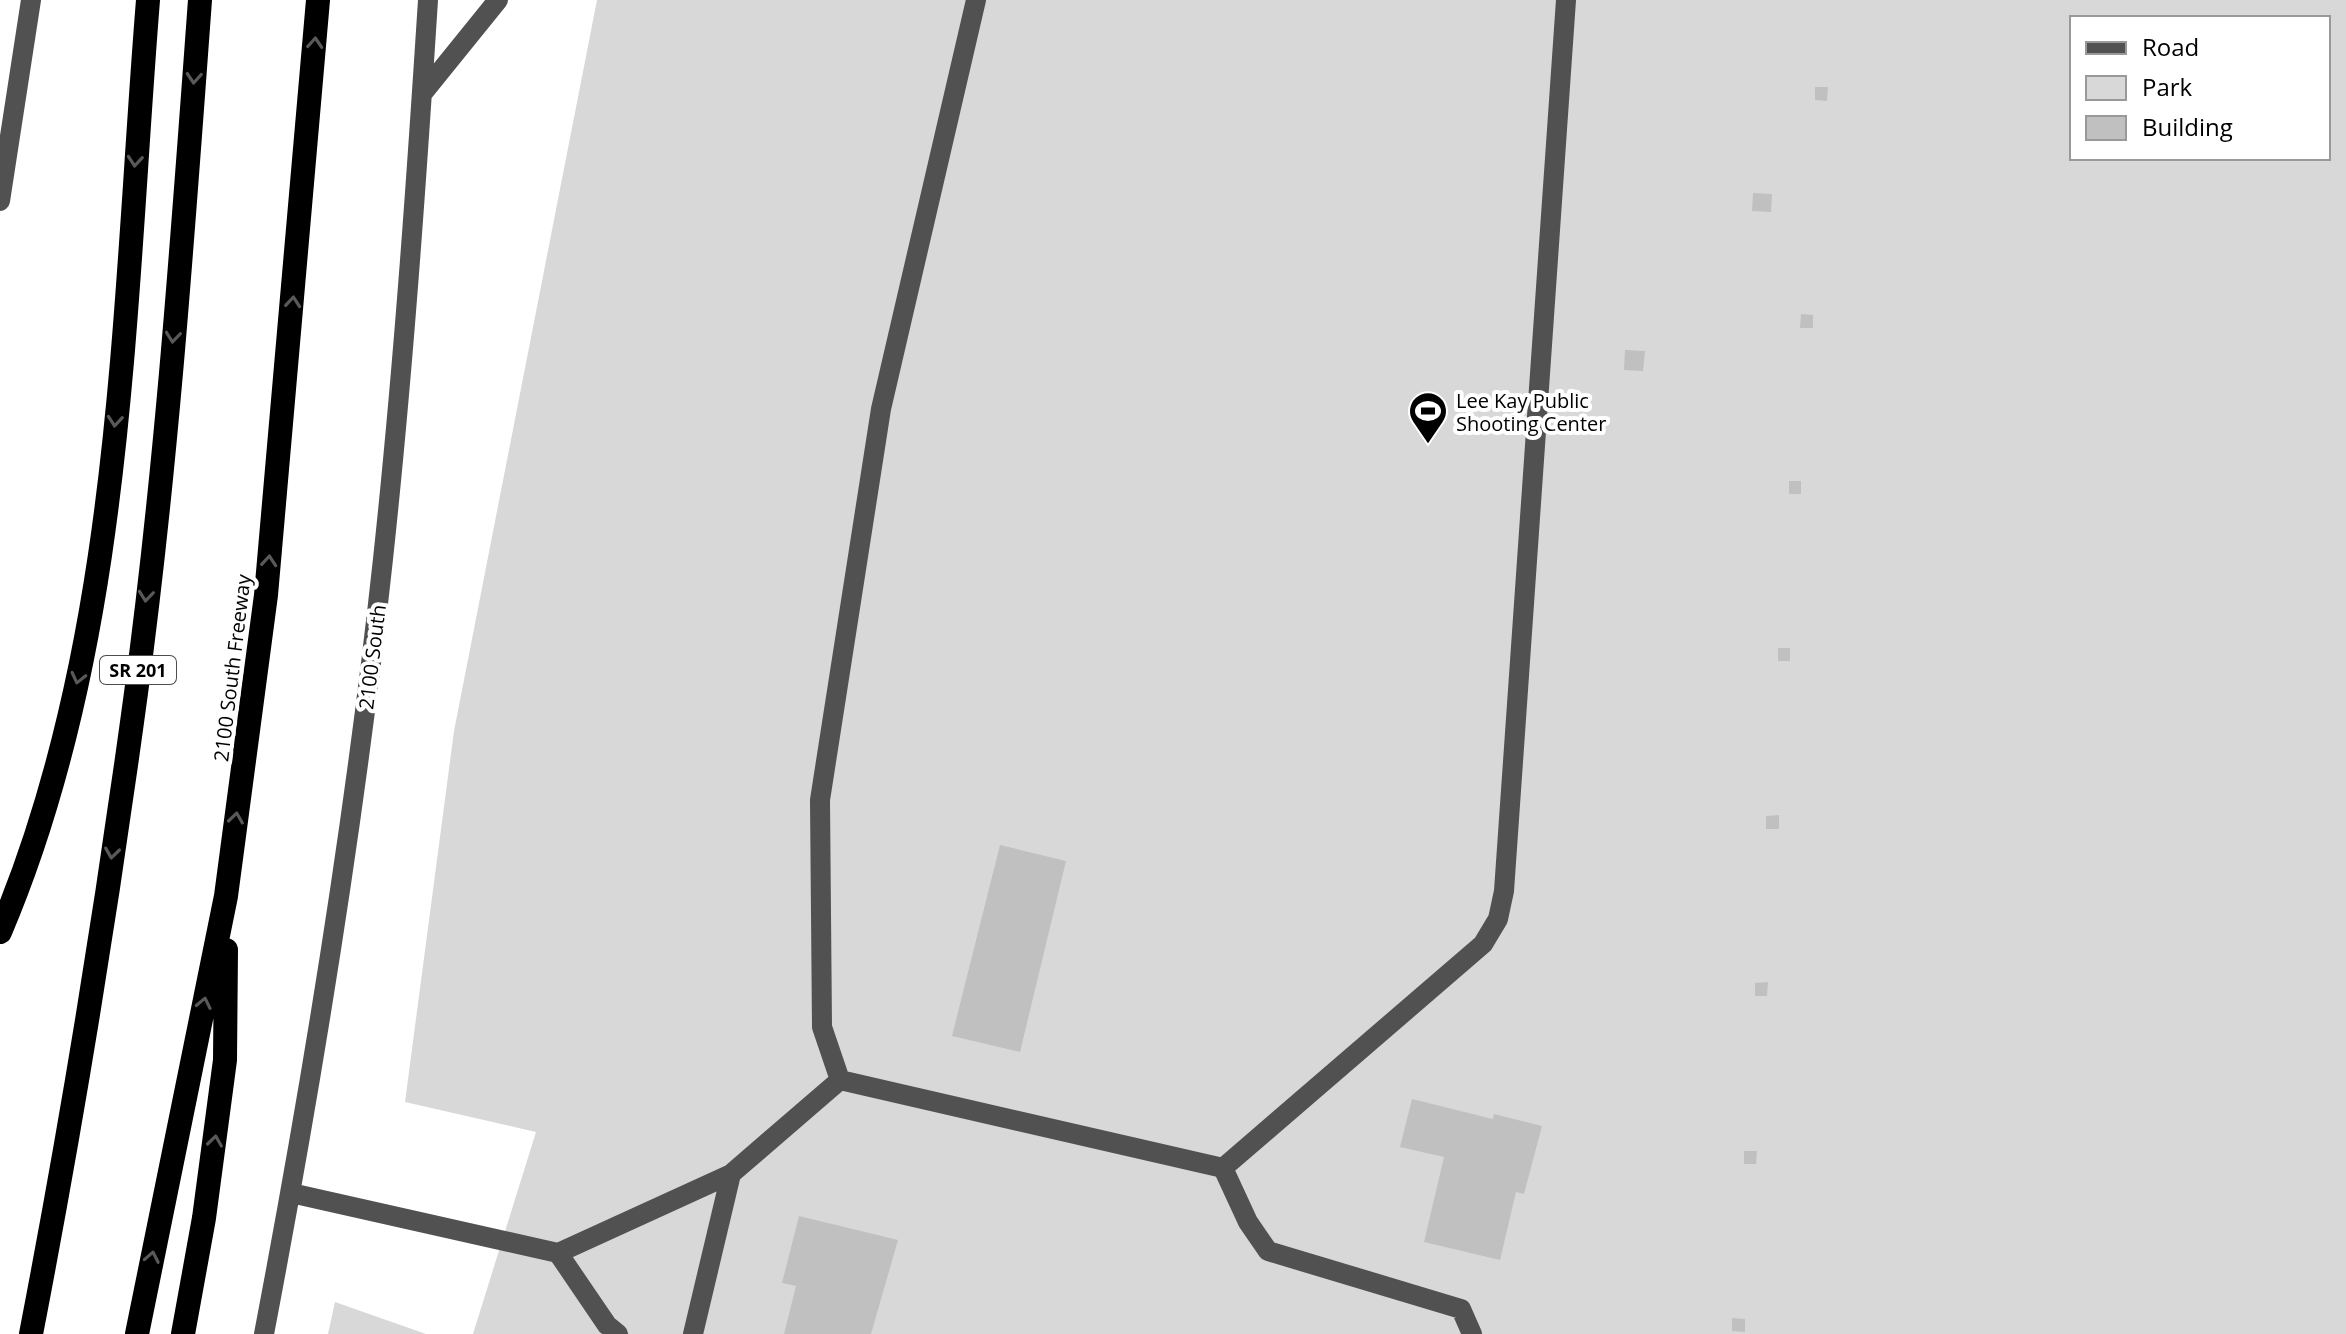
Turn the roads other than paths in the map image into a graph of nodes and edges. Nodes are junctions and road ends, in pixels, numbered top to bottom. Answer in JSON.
{"nodes":[{"id":1,"x":31,"y":0,"type":"edge"},
{"id":2,"x":148,"y":0,"type":"edge"},
{"id":3,"x":200,"y":0,"type":"edge"},
{"id":4,"x":318,"y":0,"type":"edge"},
{"id":5,"x":428,"y":0,"type":"edge"},
{"id":6,"x":498,"y":0,"type":"edge"},
{"id":7,"x":976,"y":0,"type":"edge"},
{"id":8,"x":1566,"y":0,"type":"edge"},
{"id":9,"x":422,"y":94,"type":"junction"},
{"id":10,"x":0,"y":201,"type":"edge"},
{"id":11,"x":226,"y":896,"type":"junction"},
{"id":12,"x":0,"y":932,"type":"edge"},
{"id":13,"x":840,"y":1080,"type":"junction"},
{"id":14,"x":1223,"y":1168,"type":"junction"},
{"id":15,"x":731,"y":1174,"type":"junction"},
{"id":16,"x":291,"y":1193,"type":"junction"},
{"id":17,"x":558,"y":1253,"type":"junction"},
{"id":18,"x":31,"y":1334,"type":"edge"},
{"id":19,"x":137,"y":1334,"type":"edge"},
{"id":20,"x":183,"y":1334,"type":"edge"},
{"id":21,"x":264,"y":1334,"type":"edge"},
{"id":22,"x":618,"y":1334,"type":"edge"},
{"id":23,"x":693,"y":1334,"type":"edge"},
{"id":24,"x":1472,"y":1334,"type":"edge"}],
"edges":[{"from":1,"to":10,"type":"street"},
{"from":2,"to":12,"type":"highway","one_way":true},
{"from":3,"to":18,"type":"highway","number":"SR 201","one_way":true},
{"from":11,"to":4,"type":"highway","name":"2100 South Freeway","one_way":true},
{"from":5,"to":9,"type":"street","name":"2100 South"},
{"from":6,"to":9,"type":"street"},
{"from":7,"to":13,"type":"street"},
{"from":8,"to":14,"type":"street"},
{"from":9,"to":16,"type":"street","name":"2100 South"},
{"from":19,"to":11,"type":"highway","name":"2100 South Freeway","one_way":true},
{"from":20,"to":11,"type":"highway","one_way":true},
{"from":13,"to":14,"type":"street"},
{"from":13,"to":15,"type":"street"},
{"from":14,"to":24,"type":"street"},
{"from":15,"to":17,"type":"street"},
{"from":15,"to":23,"type":"street"},
{"from":16,"to":17,"type":"street"},
{"from":16,"to":21,"type":"street","name":"2100 South"},
{"from":17,"to":22,"type":"street"}]}
